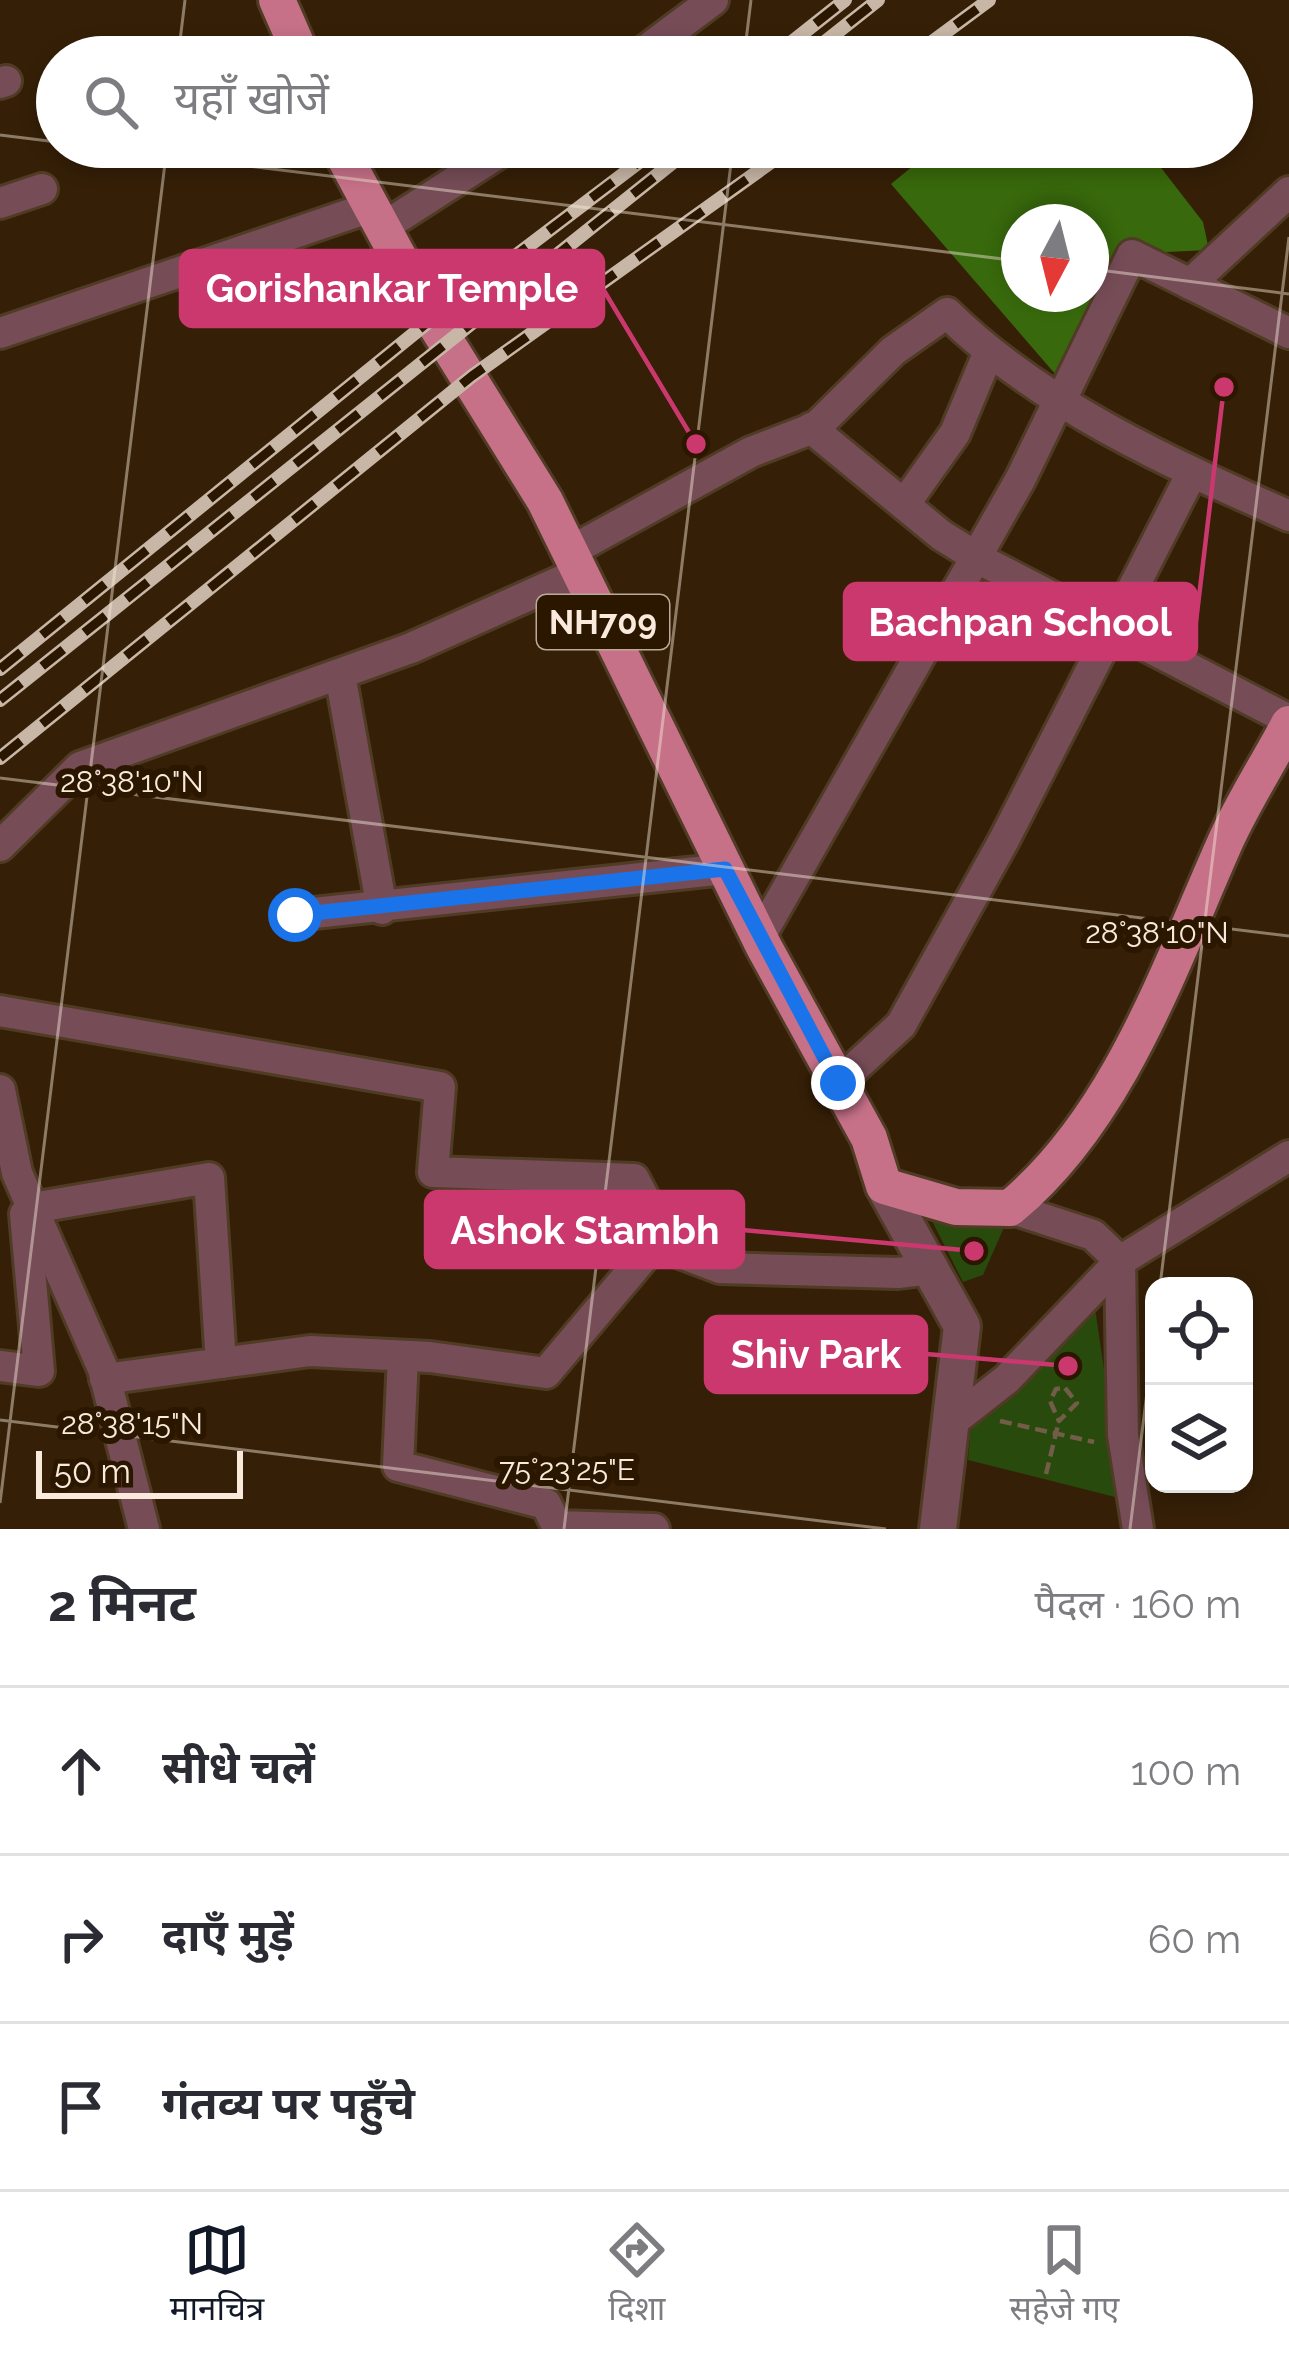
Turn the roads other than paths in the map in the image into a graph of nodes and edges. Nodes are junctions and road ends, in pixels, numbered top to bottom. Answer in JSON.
{"nodes":[{"id":1,"x":277,"y":0,"type":"edge"},
{"id":2,"x":713,"y":0,"type":"edge"},
{"id":3,"x":293,"y":36,"type":"edge"},
{"id":4,"x":665,"y":36,"type":"edge"},
{"id":5,"x":350,"y":168,"type":"edge"},
{"id":6,"x":469,"y":168,"type":"edge"},
{"id":7,"x":43,"y":189,"type":"dead end"},
{"id":8,"x":1289,"y":192,"type":"edge"},
{"id":9,"x":0,"y":203,"type":"edge"},
{"id":10,"x":377,"y":218,"type":"junction"},
{"id":11,"x":1190,"y":284,"type":"junction"},
{"id":12,"x":0,"y":333,"type":"edge"},
{"id":13,"x":1289,"y":333,"type":"edge"},
{"id":14,"x":988,"y":354,"type":"junction"},
{"id":15,"x":1061,"y":398,"type":"junction"},
{"id":16,"x":811,"y":428,"type":"junction"},
{"id":17,"x":1192,"y":473,"type":"junction"},
{"id":18,"x":906,"y":502,"type":"junction"},
{"id":19,"x":1289,"y":516,"type":"edge"},
{"id":20,"x":977,"y":557,"type":"junction"},
{"id":21,"x":574,"y":563,"type":"junction"},
{"id":22,"x":1111,"y":627,"type":"junction"},
{"id":23,"x":340,"y":674,"type":"junction"},
{"id":24,"x":1289,"y":722,"type":"edge"},
{"id":25,"x":0,"y":846,"type":"edge"},
{"id":26,"x":725,"y":869,"type":"junction"},
{"id":27,"x":382,"y":909,"type":"junction"},
{"id":28,"x":295,"y":915,"type":"dead end"},
{"id":29,"x":759,"y":938,"type":"junction"},
{"id":30,"x":0,"y":1011,"type":"edge"},
{"id":31,"x":0,"y":1090,"type":"edge"},
{"id":32,"x":844,"y":1095,"type":"junction"},
{"id":33,"x":1289,"y":1156,"type":"edge"},
{"id":34,"x":884,"y":1186,"type":"junction"},
{"id":35,"x":27,"y":1196,"type":"junction"},
{"id":36,"x":1010,"y":1208,"type":"junction"},
{"id":37,"x":655,"y":1244,"type":"junction"},
{"id":38,"x":1120,"y":1261,"type":"junction"},
{"id":39,"x":930,"y":1269,"type":"junction"},
{"id":40,"x":403,"y":1356,"type":"junction"},
{"id":41,"x":221,"y":1363,"type":"junction"},
{"id":42,"x":0,"y":1366,"type":"edge"},
{"id":43,"x":105,"y":1378,"type":"junction"},
{"id":44,"x":959,"y":1417,"type":"junction"},
{"id":45,"x":557,"y":1527,"type":"edge"},
{"id":46,"x":144,"y":1529,"type":"edge"},
{"id":47,"x":654,"y":1529,"type":"edge"},
{"id":48,"x":938,"y":1529,"type":"edge"},
{"id":49,"x":1138,"y":1529,"type":"edge"}],
"edges":[{"from":1,"to":3,"type":"main road"},
{"from":2,"to":4,"type":"street"},
{"from":5,"to":10,"type":"main road","number":"NH709"},
{"from":6,"to":10,"type":"street"},
{"from":7,"to":9,"type":"street"},
{"from":8,"to":11,"type":"street"},
{"from":10,"to":12,"type":"street"},
{"from":10,"to":21,"type":"main road","number":"NH709"},
{"from":11,"to":13,"type":"street"},
{"from":11,"to":15,"type":"street"},
{"from":14,"to":15,"type":"street"},
{"from":14,"to":16,"type":"street"},
{"from":14,"to":18,"type":"street"},
{"from":15,"to":17,"type":"street"},
{"from":15,"to":20,"type":"street"},
{"from":16,"to":18,"type":"street"},
{"from":16,"to":21,"type":"street"},
{"from":17,"to":19,"type":"street"},
{"from":17,"to":22,"type":"street"},
{"from":18,"to":20,"type":"street"},
{"from":20,"to":22,"type":"street"},
{"from":20,"to":29,"type":"street"},
{"from":21,"to":23,"type":"street"},
{"from":21,"to":26,"type":"main road","number":"NH709"},
{"from":22,"to":24,"type":"street"},
{"from":22,"to":32,"type":"street"},
{"from":23,"to":25,"type":"street"},
{"from":23,"to":27,"type":"street"},
{"from":24,"to":36,"type":"main road"},
{"from":26,"to":27,"type":"street"},
{"from":26,"to":29,"type":"main road","number":"NH709"},
{"from":27,"to":28,"type":"street"},
{"from":29,"to":32,"type":"main road","number":"NH709"},
{"from":30,"to":37,"type":"street"},
{"from":31,"to":35,"type":"street"},
{"from":32,"to":34,"type":"main road"},
{"from":33,"to":38,"type":"street"},
{"from":34,"to":36,"type":"main road"},
{"from":34,"to":39,"type":"street"},
{"from":35,"to":41,"type":"street"},
{"from":35,"to":42,"type":"street"},
{"from":35,"to":43,"type":"street"},
{"from":36,"to":38,"type":"street"},
{"from":37,"to":39,"type":"street"},
{"from":37,"to":40,"type":"street"},
{"from":38,"to":44,"type":"street"},
{"from":38,"to":49,"type":"street"},
{"from":39,"to":44,"type":"street"},
{"from":40,"to":41,"type":"street"},
{"from":40,"to":45,"type":"street"},
{"from":41,"to":43,"type":"street"},
{"from":43,"to":46,"type":"street"},
{"from":44,"to":48,"type":"street"},
{"from":45,"to":47,"type":"street"}]}
